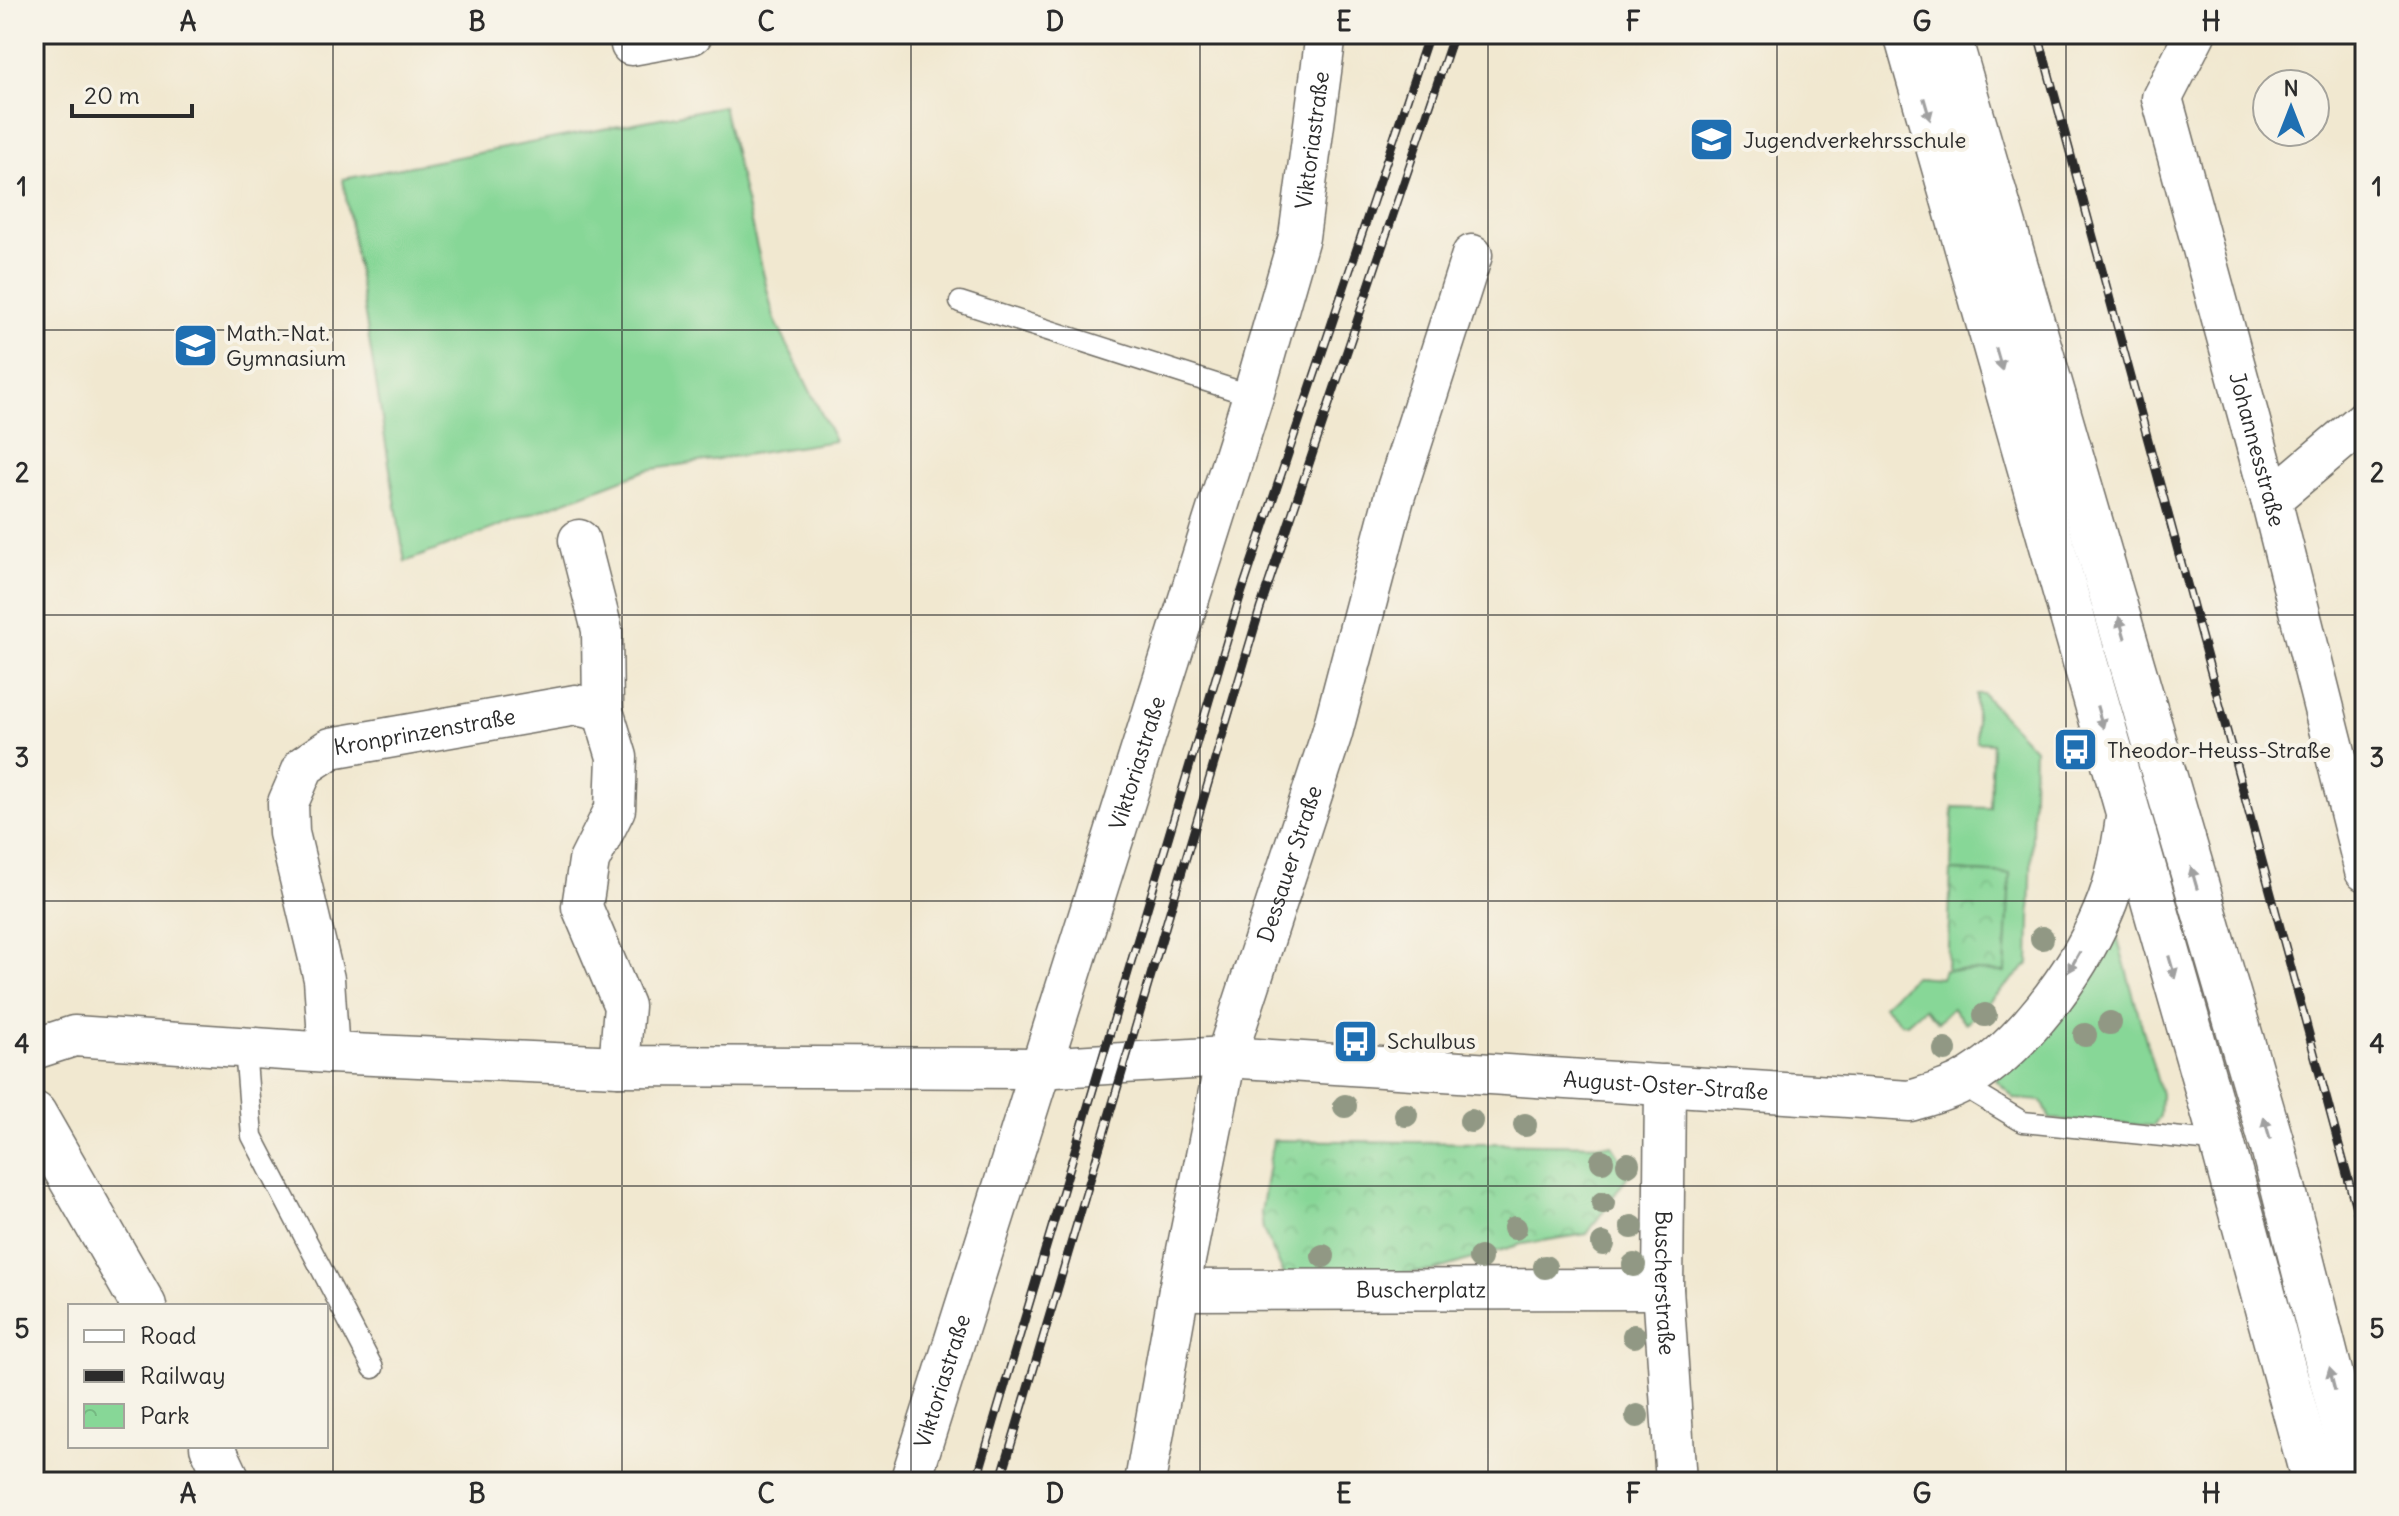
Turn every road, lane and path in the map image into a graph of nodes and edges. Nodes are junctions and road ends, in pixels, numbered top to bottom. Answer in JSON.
{"nodes":[{"id":1,"x":692,"y":34,"type":"edge"},
{"id":2,"x":1326,"y":34,"type":"edge"},
{"id":3,"x":1906,"y":34,"type":"edge"},
{"id":4,"x":1948,"y":34,"type":"edge"},
{"id":5,"x":2195,"y":34,"type":"edge"},
{"id":6,"x":631,"y":45,"type":"dead end"},
{"id":7,"x":1472,"y":255,"type":"dead end"},
{"id":8,"x":960,"y":302,"type":"dead end"},
{"id":9,"x":1253,"y":396,"type":"junction"},
{"id":10,"x":2365,"y":420,"type":"edge"},
{"id":11,"x":2271,"y":499,"type":"junction"},
{"id":12,"x":579,"y":540,"type":"dead end"},
{"id":13,"x":603,"y":711,"type":"junction"},
{"id":14,"x":2127,"y":811,"type":"junction"},
{"id":15,"x":2365,"y":871,"type":"edge"},
{"id":16,"x":245,"y":1048,"type":"junction"},
{"id":17,"x":34,"y":1049,"type":"edge"},
{"id":18,"x":329,"y":1053,"type":"junction"},
{"id":19,"x":1226,"y":1057,"type":"junction"},
{"id":20,"x":619,"y":1066,"type":"junction"},
{"id":21,"x":1039,"y":1068,"type":"junction"},
{"id":22,"x":1960,"y":1084,"type":"junction"},
{"id":23,"x":1665,"y":1085,"type":"junction"},
{"id":24,"x":34,"y":1114,"type":"edge"},
{"id":25,"x":2222,"y":1142,"type":"junction"},
{"id":26,"x":1663,"y":1289,"type":"junction"},
{"id":27,"x":1179,"y":1290,"type":"junction"},
{"id":28,"x":143,"y":1304,"type":"edge"},
{"id":29,"x":373,"y":1368,"type":"dead end"},
{"id":30,"x":213,"y":1448,"type":"edge"},
{"id":31,"x":229,"y":1482,"type":"edge"},
{"id":32,"x":910,"y":1482,"type":"edge"},
{"id":33,"x":1145,"y":1482,"type":"edge"},
{"id":34,"x":1676,"y":1482,"type":"edge"},
{"id":35,"x":2314,"y":1482,"type":"edge"},
{"id":36,"x":2358,"y":1482,"type":"edge"}],
"edges":[{"from":1,"to":6,"type":"street"},
{"from":2,"to":9,"type":"street","name":"Viktoriastraße"},
{"from":3,"to":14,"type":"main road","one_way":true},
{"from":36,"to":4,"type":"main road","one_way":true},
{"from":5,"to":11,"type":"street","name":"Johannesstraße"},
{"from":7,"to":19,"type":"street","name":"Dessauer Straße"},
{"from":8,"to":9,"type":"lane"},
{"from":9,"to":21,"type":"street","name":"Viktoriastraße"},
{"from":10,"to":11,"type":"street"},
{"from":11,"to":15,"type":"street","name":"Johannesstraße"},
{"from":12,"to":13,"type":"street"},
{"from":13,"to":18,"type":"street","name":"Kronprinzenstraße"},
{"from":13,"to":20,"type":"street"},
{"from":14,"to":22,"type":"street","name":"August-Oster-Straße","one_way":true},
{"from":14,"to":25,"type":"main road","one_way":true},
{"from":16,"to":17,"type":"street"},
{"from":16,"to":18,"type":"street"},
{"from":16,"to":29,"type":"lane"},
{"from":18,"to":20,"type":"street"},
{"from":19,"to":21,"type":"street","name":"August-Oster-Straße"},
{"from":19,"to":23,"type":"street","name":"August-Oster-Straße"},
{"from":19,"to":27,"type":"street","name":"Dessauer Straße"},
{"from":20,"to":21,"type":"street"},
{"from":21,"to":32,"type":"street","name":"Viktoriastraße"},
{"from":22,"to":23,"type":"street","name":"August-Oster-Straße"},
{"from":22,"to":25,"type":"lane"},
{"from":23,"to":26,"type":"street","name":"Buscherstraße"},
{"from":24,"to":28,"type":"main road"},
{"from":25,"to":35,"type":"main road"},
{"from":26,"to":27,"type":"street","name":"Buscherplatz"},
{"from":26,"to":34,"type":"street","name":"Buscherstraße"},
{"from":27,"to":33,"type":"street","name":"Dessauer Straße"},
{"from":30,"to":31,"type":"main road"}]}
